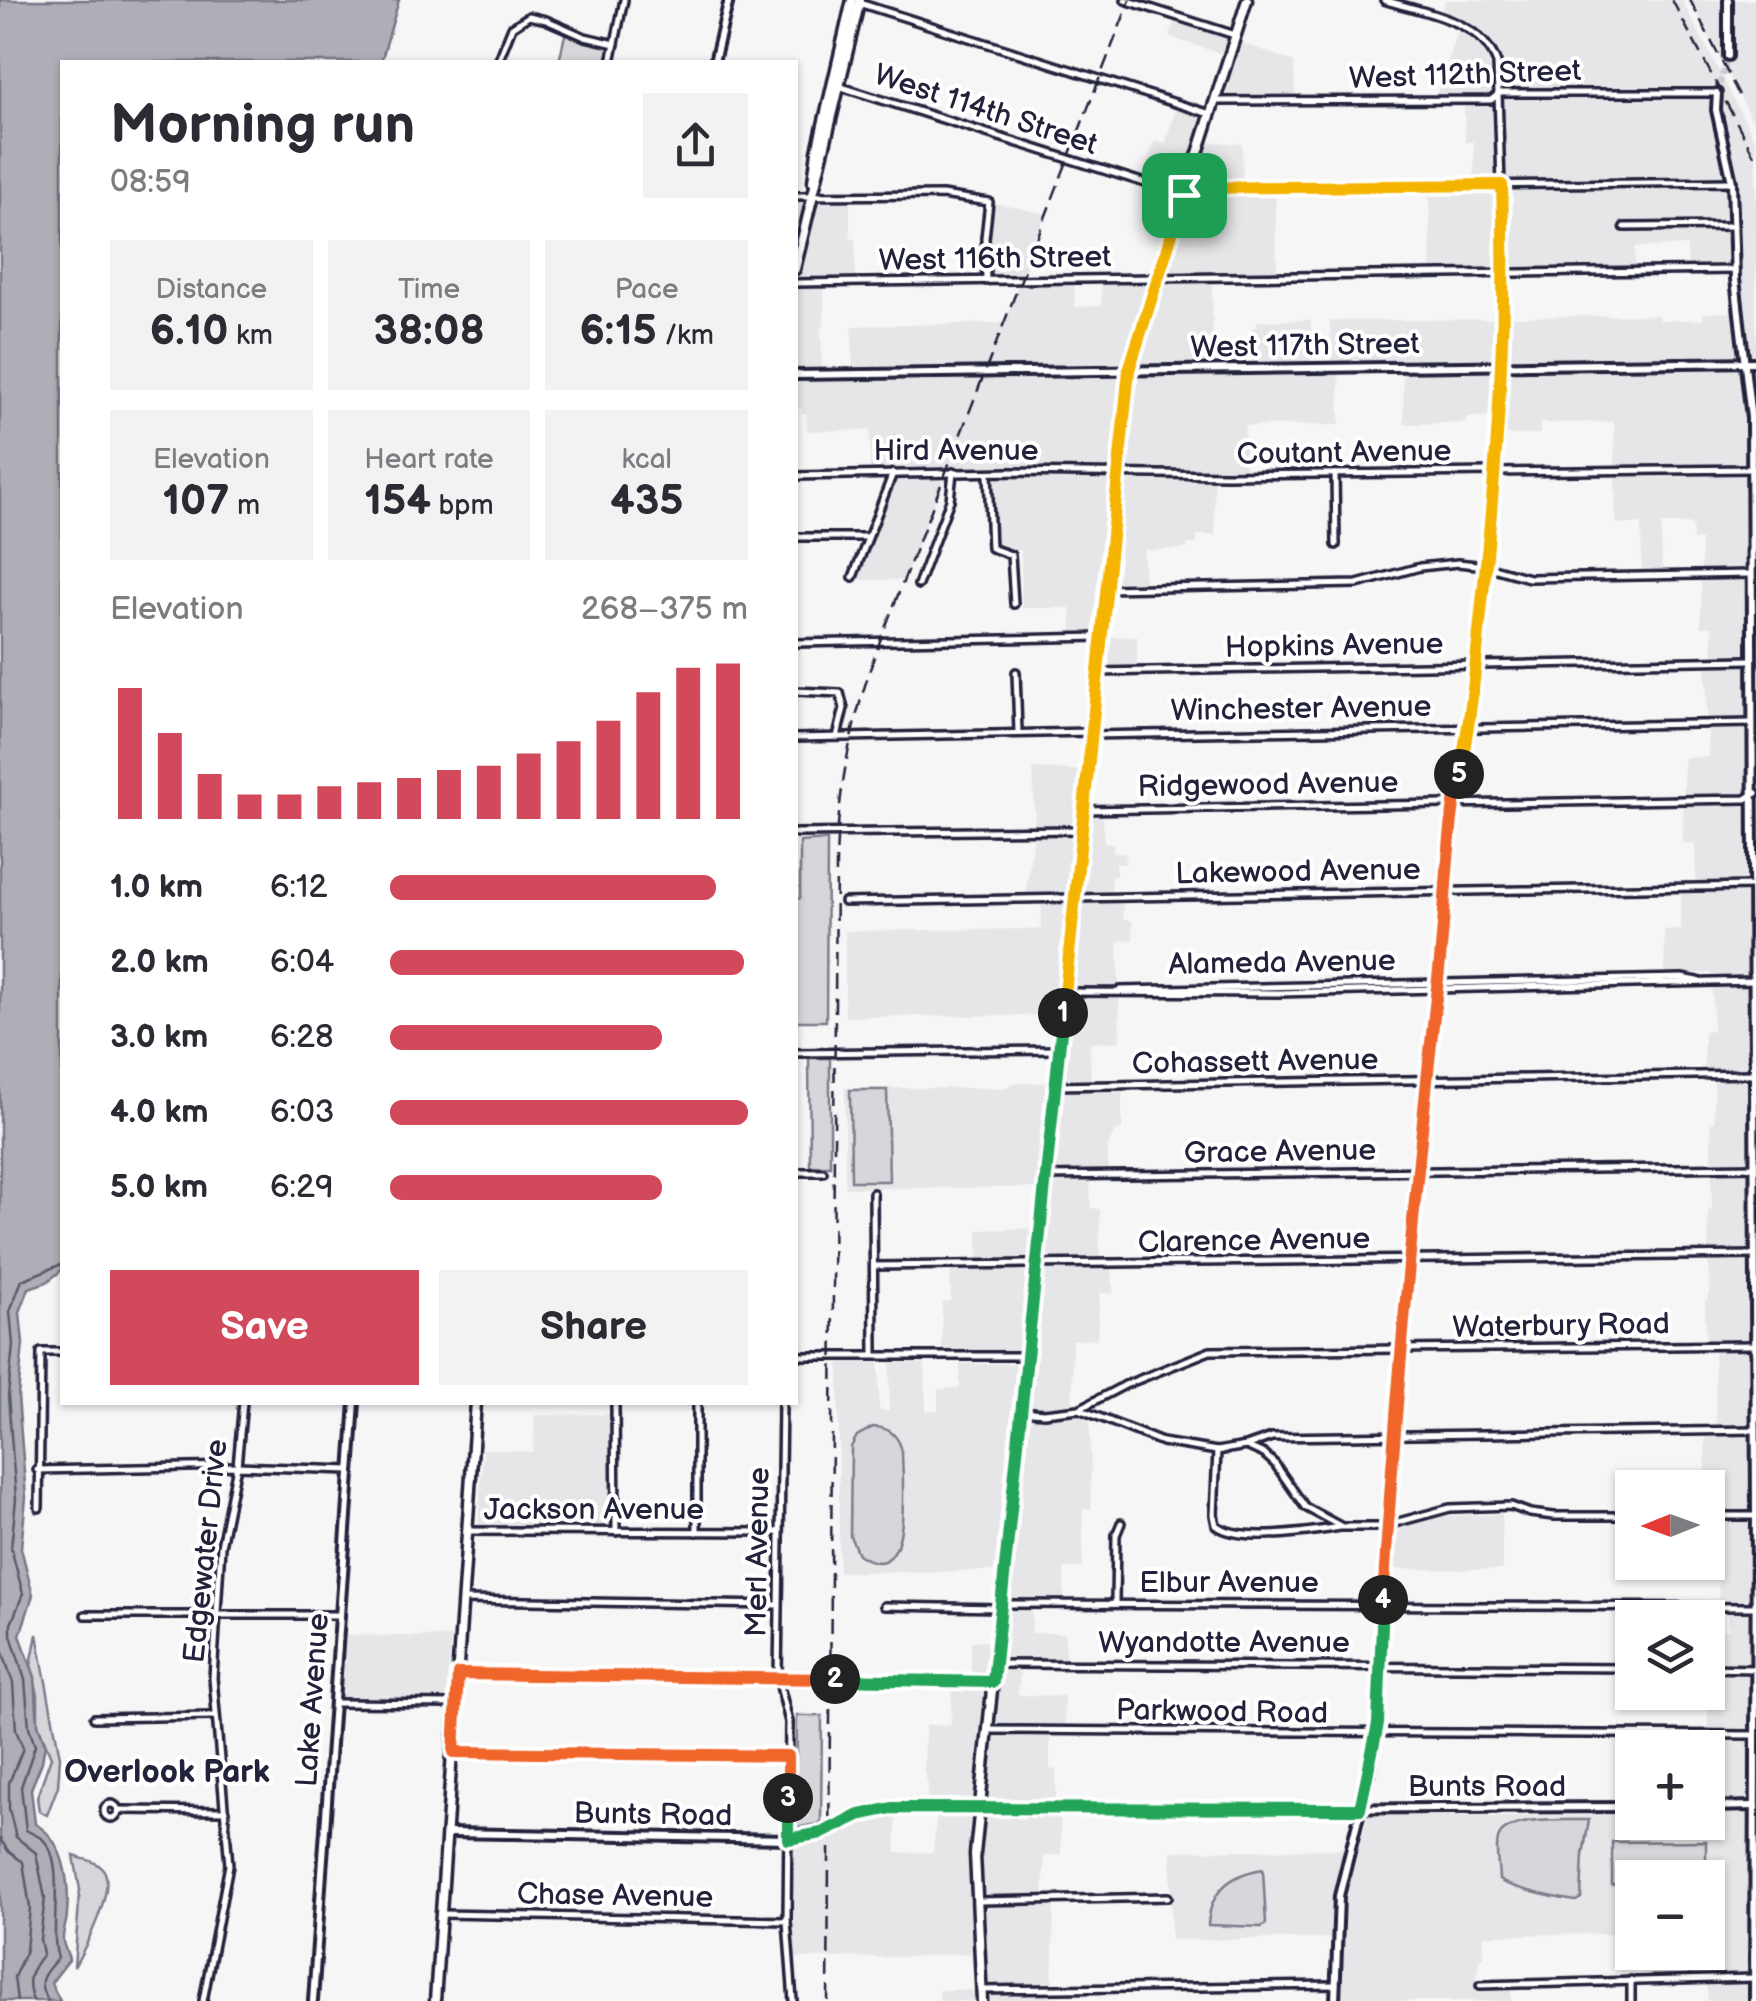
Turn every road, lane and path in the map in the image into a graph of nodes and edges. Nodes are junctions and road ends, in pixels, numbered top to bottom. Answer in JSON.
{"nodes":[{"id":1,"x":624,"y":0,"type":"edge"},
{"id":2,"x":729,"y":0,"type":"edge"},
{"id":3,"x":1125,"y":0,"type":"edge"},
{"id":4,"x":1247,"y":0,"type":"edge"},
{"id":5,"x":1384,"y":0,"type":"edge"},
{"id":6,"x":1728,"y":0,"type":"edge"},
{"id":7,"x":855,"y":1,"type":"edge"},
{"id":8,"x":1235,"y":35,"type":"junction"},
{"id":9,"x":615,"y":44,"type":"junction"},
{"id":10,"x":1728,"y":56,"type":"tunnel mouth"},
{"id":11,"x":499,"y":60,"type":"edge"},
{"id":12,"x":611,"y":60,"type":"edge"},
{"id":13,"x":714,"y":60,"type":"edge"},
{"id":14,"x":836,"y":85,"type":"junction"},
{"id":15,"x":1717,"y":93,"type":"joint"},
{"id":16,"x":1500,"y":94,"type":"junction"},
{"id":17,"x":1215,"y":102,"type":"junction"},
{"id":18,"x":1210,"y":114,"type":"junction"},
{"id":19,"x":1732,"y":182,"type":"junction"},
{"id":20,"x":1502,"y":185,"type":"junction"},
{"id":21,"x":1185,"y":191,"type":"junction"},
{"id":22,"x":798,"y":196,"type":"edge"},
{"id":23,"x":812,"y":196,"type":"junction"},
{"id":24,"x":1734,"y":226,"type":"junction"},
{"id":25,"x":1624,"y":227,"type":"dead end"},
{"id":26,"x":798,"y":255,"type":"edge"},
{"id":27,"x":1735,"y":270,"type":"junction"},
{"id":28,"x":1504,"y":274,"type":"junction"},
{"id":29,"x":1159,"y":278,"type":"junction"},
{"id":30,"x":986,"y":281,"type":"junction"},
{"id":31,"x":798,"y":282,"type":"edge"},
{"id":32,"x":1745,"y":362,"type":"junction"},
{"id":33,"x":1756,"y":362,"type":"edge"},
{"id":34,"x":1502,"y":365,"type":"junction"},
{"id":35,"x":1129,"y":370,"type":"junction"},
{"id":36,"x":798,"y":375,"type":"edge"},
{"id":37,"x":1750,"y":469,"type":"junction"},
{"id":38,"x":953,"y":472,"type":"junction"},
{"id":39,"x":988,"y":472,"type":"junction"},
{"id":40,"x":1496,"y":472,"type":"junction"},
{"id":41,"x":893,"y":473,"type":"junction"},
{"id":42,"x":1118,"y":473,"type":"junction"},
{"id":43,"x":1335,"y":474,"type":"junction"},
{"id":44,"x":798,"y":476,"type":"edge"},
{"id":45,"x":798,"y":537,"type":"edge"},
{"id":46,"x":868,"y":537,"type":"junction"},
{"id":47,"x":1336,"y":545,"type":"dead end"},
{"id":48,"x":1486,"y":566,"type":"junction"},
{"id":49,"x":1751,"y":574,"type":"junction"},
{"id":50,"x":853,"y":578,"type":"dead end"},
{"id":51,"x":918,"y":585,"type":"dead end"},
{"id":52,"x":1106,"y":589,"type":"junction"},
{"id":53,"x":1014,"y":604,"type":"dead end"},
{"id":54,"x":1101,"y":637,"type":"junction"},
{"id":55,"x":798,"y":643,"type":"edge"},
{"id":56,"x":1751,"y":660,"type":"junction"},
{"id":57,"x":1476,"y":665,"type":"junction"},
{"id":58,"x":1016,"y":672,"type":"dead end"},
{"id":59,"x":1097,"y":672,"type":"junction"},
{"id":60,"x":798,"y":691,"type":"edge"},
{"id":61,"x":1754,"y":719,"type":"edge"},
{"id":62,"x":1468,"y":727,"type":"junction"},
{"id":63,"x":1018,"y":732,"type":"junction"},
{"id":64,"x":1090,"y":733,"type":"junction"},
{"id":65,"x":837,"y":736,"type":"junction"},
{"id":66,"x":798,"y":738,"type":"edge"},
{"id":67,"x":1754,"y":794,"type":"edge"},
{"id":68,"x":1454,"y":803,"type":"junction"},
{"id":69,"x":1084,"y":810,"type":"junction"},
{"id":70,"x":1081,"y":830,"type":"junction"},
{"id":71,"x":798,"y":833,"type":"edge"},
{"id":72,"x":1755,"y":862,"type":"edge"},
{"id":73,"x":1754,"y":886,"type":"junction"},
{"id":74,"x":1447,"y":891,"type":"junction"},
{"id":75,"x":1074,"y":898,"type":"junction"},
{"id":76,"x":844,"y":902,"type":"dead end"},
{"id":77,"x":1755,"y":931,"type":"edge"},
{"id":78,"x":1754,"y":981,"type":"edge"},
{"id":79,"x":1437,"y":986,"type":"junction"},
{"id":80,"x":1065,"y":992,"type":"junction"},
{"id":81,"x":1755,"y":1002,"type":"edge"},
{"id":82,"x":1059,"y":1050,"type":"junction"},
{"id":83,"x":798,"y":1053,"type":"edge"},
{"id":84,"x":1755,"y":1073,"type":"edge"},
{"id":85,"x":1426,"y":1082,"type":"junction"},
{"id":86,"x":1056,"y":1086,"type":"junction"},
{"id":87,"x":1755,"y":1167,"type":"edge"},
{"id":88,"x":798,"y":1172,"type":"edge"},
{"id":89,"x":823,"y":1172,"type":"dead end"},
{"id":90,"x":1416,"y":1172,"type":"junction"},
{"id":91,"x":1046,"y":1176,"type":"junction"},
{"id":92,"x":873,"y":1193,"type":"dead end"},
{"id":93,"x":1755,"y":1256,"type":"edge"},
{"id":94,"x":1410,"y":1260,"type":"junction"},
{"id":95,"x":1036,"y":1264,"type":"junction"},
{"id":96,"x":874,"y":1266,"type":"junction"},
{"id":97,"x":1756,"y":1290,"type":"edge"},
{"id":98,"x":1755,"y":1349,"type":"edge"},
{"id":99,"x":1402,"y":1350,"type":"junction"},
{"id":100,"x":60,"y":1352,"type":"edge"},
{"id":101,"x":874,"y":1354,"type":"junction"},
{"id":102,"x":798,"y":1356,"type":"edge"},
{"id":103,"x":1027,"y":1356,"type":"junction"},
{"id":104,"x":242,"y":1405,"type":"edge"},
{"id":105,"x":355,"y":1405,"type":"edge"},
{"id":106,"x":476,"y":1405,"type":"edge"},
{"id":107,"x":615,"y":1405,"type":"edge"},
{"id":108,"x":697,"y":1405,"type":"edge"},
{"id":109,"x":782,"y":1405,"type":"edge"},
{"id":110,"x":1079,"y":1409,"type":"junction"},
{"id":111,"x":1021,"y":1412,"type":"junction"},
{"id":112,"x":1756,"y":1430,"type":"edge"},
{"id":113,"x":1395,"y":1435,"type":"junction"},
{"id":114,"x":1266,"y":1439,"type":"junction"},
{"id":115,"x":1756,"y":1443,"type":"edge"},
{"id":116,"x":1246,"y":1446,"type":"junction"},
{"id":117,"x":1217,"y":1450,"type":"junction"},
{"id":118,"x":1264,"y":1454,"type":"junction"},
{"id":119,"x":237,"y":1466,"type":"junction"},
{"id":120,"x":37,"y":1470,"type":"junction"},
{"id":121,"x":350,"y":1470,"type":"junction"},
{"id":122,"x":39,"y":1508,"type":"dead end"},
{"id":123,"x":1318,"y":1514,"type":"junction"},
{"id":124,"x":1615,"y":1516,"type":"edge"},
{"id":125,"x":1725,"y":1516,"type":"edge"},
{"id":126,"x":1756,"y":1516,"type":"edge"},
{"id":127,"x":1121,"y":1523,"type":"dead end"},
{"id":128,"x":1388,"y":1524,"type":"junction"},
{"id":129,"x":1342,"y":1527,"type":"junction"},
{"id":130,"x":467,"y":1530,"type":"junction"},
{"id":131,"x":1316,"y":1531,"type":"junction"},
{"id":132,"x":616,"y":1532,"type":"junction"},
{"id":133,"x":696,"y":1532,"type":"junction"},
{"id":134,"x":780,"y":1532,"type":"junction"},
{"id":135,"x":463,"y":1600,"type":"junction"},
{"id":136,"x":1115,"y":1603,"type":"junction"},
{"id":137,"x":778,"y":1604,"type":"junction"},
{"id":138,"x":1756,"y":1604,"type":"edge"},
{"id":139,"x":884,"y":1606,"type":"dead end"},
{"id":140,"x":1002,"y":1606,"type":"junction"},
{"id":141,"x":1382,"y":1606,"type":"junction"},
{"id":142,"x":85,"y":1615,"type":"dead end"},
{"id":143,"x":216,"y":1615,"type":"junction"},
{"id":144,"x":340,"y":1616,"type":"junction"},
{"id":145,"x":995,"y":1664,"type":"junction"},
{"id":146,"x":1382,"y":1666,"type":"junction"},
{"id":147,"x":1615,"y":1668,"type":"edge"},
{"id":148,"x":1725,"y":1668,"type":"edge"},
{"id":149,"x":1756,"y":1668,"type":"edge"},
{"id":150,"x":458,"y":1674,"type":"junction"},
{"id":151,"x":778,"y":1678,"type":"junction"},
{"id":152,"x":993,"y":1682,"type":"junction"},
{"id":153,"x":334,"y":1703,"type":"junction"},
{"id":154,"x":456,"y":1704,"type":"junction"},
{"id":155,"x":215,"y":1716,"type":"junction"},
{"id":156,"x":94,"y":1718,"type":"dead end"},
{"id":157,"x":1756,"y":1724,"type":"edge"},
{"id":158,"x":988,"y":1730,"type":"junction"},
{"id":159,"x":1376,"y":1735,"type":"junction"},
{"id":160,"x":1755,"y":1735,"type":"edge"},
{"id":161,"x":454,"y":1752,"type":"junction"},
{"id":162,"x":788,"y":1756,"type":"junction"},
{"id":163,"x":1756,"y":1806,"type":"edge"},
{"id":164,"x":1615,"y":1807,"type":"edge"},
{"id":165,"x":1725,"y":1807,"type":"edge"},
{"id":166,"x":1360,"y":1809,"type":"junction"},
{"id":167,"x":118,"y":1810,"type":"dead end"},
{"id":168,"x":225,"y":1810,"type":"junction"},
{"id":169,"x":980,"y":1810,"type":"junction"},
{"id":170,"x":448,"y":1833,"type":"junction"},
{"id":171,"x":788,"y":1839,"type":"junction"},
{"id":172,"x":1755,"y":1889,"type":"edge"},
{"id":173,"x":1168,"y":1897,"type":"dead end"},
{"id":174,"x":976,"y":1901,"type":"junction"},
{"id":175,"x":441,"y":1914,"type":"junction"},
{"id":176,"x":788,"y":1921,"type":"junction"},
{"id":177,"x":1755,"y":1967,"type":"edge"},
{"id":178,"x":1754,"y":1978,"type":"edge"},
{"id":179,"x":1631,"y":1980,"type":"junction"},
{"id":180,"x":1336,"y":1985,"type":"junction"},
{"id":181,"x":1480,"y":1985,"type":"dead end"},
{"id":182,"x":982,"y":1990,"type":"junction"},
{"id":183,"x":203,"y":2001,"type":"edge"},
{"id":184,"x":313,"y":2001,"type":"edge"},
{"id":185,"x":435,"y":2001,"type":"edge"},
{"id":186,"x":793,"y":2001,"type":"edge"},
{"id":187,"x":982,"y":2001,"type":"edge"},
{"id":188,"x":1335,"y":2001,"type":"edge"},
{"id":189,"x":1631,"y":2001,"type":"edge"},
{"id":190,"x":1754,"y":2001,"type":"edge"}],
"edges":[{"from":1,"to":9,"type":"street"},
{"from":2,"to":13,"type":"street"},
{"from":3,"to":8,"type":"street"},
{"from":4,"to":8,"type":"main road"},
{"from":5,"to":16,"type":"street"},
{"from":6,"to":10,"type":"street"},
{"from":7,"to":14,"type":"main road"},
{"from":7,"to":18,"type":"street"},
{"from":8,"to":17,"type":"main road"},
{"from":9,"to":11,"type":"street"},
{"from":9,"to":12,"type":"street"},
{"from":14,"to":21,"type":"street","name":"West 114th Street"},
{"from":14,"to":23,"type":"main road"},
{"from":15,"to":16,"type":"street","name":"West 112th Street"},
{"from":15,"to":19,"type":"street"},
{"from":16,"to":17,"type":"street","name":"West 112th Street"},
{"from":16,"to":20,"type":"street"},
{"from":17,"to":18,"type":"main road"},
{"from":18,"to":21,"type":"main road"},
{"from":19,"to":20,"type":"street","name":"West 114th Street"},
{"from":19,"to":24,"type":"street"},
{"from":20,"to":21,"type":"street","name":"West 114th Street"},
{"from":20,"to":28,"type":"street"},
{"from":21,"to":29,"type":"main road"},
{"from":22,"to":23,"type":"street"},
{"from":23,"to":26,"type":"main road"},
{"from":23,"to":30,"type":"street"},
{"from":24,"to":25,"type":"street"},
{"from":24,"to":27,"type":"street"},
{"from":27,"to":28,"type":"street","name":"West 116th Street"},
{"from":27,"to":32,"type":"street"},
{"from":28,"to":29,"type":"street","name":"West 116th Street"},
{"from":28,"to":34,"type":"street"},
{"from":29,"to":30,"type":"street","name":"West 116th Street"},
{"from":29,"to":35,"type":"main road"},
{"from":30,"to":31,"type":"street","name":"West 116th Street"},
{"from":32,"to":33,"type":"street","name":"West 117th Street"},
{"from":32,"to":34,"type":"street","name":"West 117th Street"},
{"from":32,"to":37,"type":"street"},
{"from":34,"to":35,"type":"street","name":"West 117th Street"},
{"from":34,"to":40,"type":"street"},
{"from":35,"to":36,"type":"street","name":"West 117th Street"},
{"from":35,"to":42,"type":"main road"},
{"from":37,"to":40,"type":"street","name":"Coutant Avenue"},
{"from":37,"to":49,"type":"street"},
{"from":38,"to":39,"type":"street","name":"Hird Avenue"},
{"from":38,"to":41,"type":"street","name":"Hird Avenue"},
{"from":38,"to":51,"type":"street"},
{"from":39,"to":42,"type":"street","name":"Hird Avenue"},
{"from":39,"to":53,"type":"street"},
{"from":40,"to":43,"type":"street","name":"Coutant Avenue"},
{"from":40,"to":48,"type":"street"},
{"from":41,"to":44,"type":"street","name":"Hird Avenue"},
{"from":41,"to":46,"type":"street"},
{"from":42,"to":43,"type":"street","name":"Coutant Avenue"},
{"from":42,"to":52,"type":"main road"},
{"from":43,"to":47,"type":"street"},
{"from":45,"to":46,"type":"street"},
{"from":46,"to":50,"type":"street"},
{"from":48,"to":49,"type":"street"},
{"from":48,"to":52,"type":"street"},
{"from":48,"to":57,"type":"street"},
{"from":49,"to":56,"type":"street"},
{"from":52,"to":54,"type":"main road"},
{"from":54,"to":55,"type":"street"},
{"from":54,"to":59,"type":"main road"},
{"from":56,"to":57,"type":"street","name":"Hopkins Avenue"},
{"from":56,"to":61,"type":"street"},
{"from":57,"to":59,"type":"street","name":"Hopkins Avenue"},
{"from":57,"to":62,"type":"street"},
{"from":58,"to":63,"type":"street"},
{"from":59,"to":64,"type":"main road"},
{"from":60,"to":65,"type":"street"},
{"from":61,"to":62,"type":"street","name":"Winchester Avenue"},
{"from":61,"to":67,"type":"street"},
{"from":62,"to":64,"type":"street","name":"Winchester Avenue"},
{"from":62,"to":68,"type":"street"},
{"from":63,"to":64,"type":"street","name":"Winchester Avenue"},
{"from":63,"to":65,"type":"street","name":"Winchester Avenue"},
{"from":64,"to":69,"type":"main road"},
{"from":65,"to":66,"type":"street","name":"Winchester Avenue"},
{"from":67,"to":68,"type":"street","name":"Ridgewood Avenue"},
{"from":67,"to":72,"type":"street"},
{"from":68,"to":69,"type":"street","name":"Ridgewood Avenue"},
{"from":68,"to":74,"type":"street"},
{"from":69,"to":70,"type":"main road"},
{"from":70,"to":71,"type":"street"},
{"from":70,"to":75,"type":"main road"},
{"from":72,"to":73,"type":"street"},
{"from":73,"to":74,"type":"street","name":"Lakewood Avenue"},
{"from":73,"to":77,"type":"street"},
{"from":74,"to":75,"type":"street","name":"Lakewood Avenue"},
{"from":74,"to":79,"type":"street"},
{"from":75,"to":76,"type":"street","name":"Lakewood Avenue"},
{"from":75,"to":80,"type":"main road"},
{"from":77,"to":78,"type":"street"},
{"from":78,"to":79,"type":"street","name":"Alameda Avenue"},
{"from":78,"to":81,"type":"street"},
{"from":79,"to":80,"type":"street","name":"Alameda Avenue"},
{"from":79,"to":85,"type":"street"},
{"from":80,"to":82,"type":"main road"},
{"from":81,"to":84,"type":"street"},
{"from":82,"to":83,"type":"street"},
{"from":82,"to":86,"type":"main road"},
{"from":84,"to":85,"type":"street","name":"Cohassett Avenue"},
{"from":84,"to":87,"type":"street"},
{"from":85,"to":86,"type":"street","name":"Cohassett Avenue"},
{"from":85,"to":90,"type":"street"},
{"from":86,"to":91,"type":"main road"},
{"from":87,"to":90,"type":"street","name":"Grace Avenue"},
{"from":87,"to":93,"type":"street"},
{"from":88,"to":89,"type":"street"},
{"from":90,"to":91,"type":"street","name":"Grace Avenue"},
{"from":90,"to":94,"type":"street"},
{"from":91,"to":95,"type":"main road"},
{"from":92,"to":96,"type":"street"},
{"from":93,"to":94,"type":"street","name":"Clarence Avenue"},
{"from":93,"to":97,"type":"street"},
{"from":94,"to":95,"type":"street","name":"Clarence Avenue"},
{"from":94,"to":99,"type":"street"},
{"from":95,"to":96,"type":"street","name":"Clarence Avenue"},
{"from":95,"to":103,"type":"main road"},
{"from":96,"to":101,"type":"street"},
{"from":97,"to":98,"type":"street"},
{"from":98,"to":99,"type":"street","name":"Waterbury Road"},
{"from":98,"to":112,"type":"street"},
{"from":99,"to":110,"type":"street","name":"Waterbury Road"},
{"from":99,"to":113,"type":"street"},
{"from":100,"to":120,"type":"street"},
{"from":101,"to":102,"type":"street"},
{"from":101,"to":103,"type":"street"},
{"from":103,"to":111,"type":"main road"},
{"from":104,"to":119,"type":"street","name":"Edgewater Drive"},
{"from":105,"to":121,"type":"street","name":"Lake Avenue"},
{"from":106,"to":130,"type":"main road"},
{"from":107,"to":132,"type":"street"},
{"from":108,"to":133,"type":"street"},
{"from":109,"to":134,"type":"street","name":"Merl Avenue"},
{"from":110,"to":111,"type":"street","name":"Waterbury Road"},
{"from":110,"to":117,"type":"street"},
{"from":111,"to":140,"type":"main road"},
{"from":112,"to":113,"type":"street"},
{"from":112,"to":115,"type":"street"},
{"from":113,"to":114,"type":"street"},
{"from":113,"to":128,"type":"street"},
{"from":114,"to":116,"type":"street"},
{"from":114,"to":118,"type":"street"},
{"from":115,"to":126,"type":"street"},
{"from":116,"to":117,"type":"street"},
{"from":116,"to":118,"type":"street"},
{"from":117,"to":131,"type":"street"},
{"from":118,"to":123,"type":"street"},
{"from":119,"to":120,"type":"street"},
{"from":119,"to":121,"type":"street"},
{"from":119,"to":143,"type":"street","name":"Edgewater Drive"},
{"from":120,"to":122,"type":"street"},
{"from":121,"to":144,"type":"street","name":"Lake Avenue"},
{"from":123,"to":129,"type":"street"},
{"from":123,"to":131,"type":"street"},
{"from":124,"to":128,"type":"street"},
{"from":125,"to":126,"type":"street"},
{"from":126,"to":138,"type":"street"},
{"from":127,"to":136,"type":"street"},
{"from":128,"to":129,"type":"street"},
{"from":128,"to":141,"type":"street"},
{"from":129,"to":131,"type":"street"},
{"from":130,"to":132,"type":"street","name":"Jackson Avenue"},
{"from":130,"to":135,"type":"main road"},
{"from":132,"to":133,"type":"street","name":"Jackson Avenue"},
{"from":133,"to":134,"type":"street","name":"Jackson Avenue"},
{"from":134,"to":137,"type":"street","name":"Merl Avenue"},
{"from":135,"to":137,"type":"street"},
{"from":135,"to":150,"type":"main road"},
{"from":136,"to":140,"type":"street","name":"Elbur Avenue"},
{"from":136,"to":141,"type":"street","name":"Elbur Avenue"},
{"from":137,"to":151,"type":"street","name":"Merl Avenue"},
{"from":138,"to":141,"type":"street","name":"Elbur Avenue"},
{"from":138,"to":149,"type":"street"},
{"from":139,"to":140,"type":"street","name":"Elbur Avenue"},
{"from":140,"to":145,"type":"main road"},
{"from":141,"to":146,"type":"street"},
{"from":142,"to":143,"type":"street"},
{"from":143,"to":144,"type":"street"},
{"from":143,"to":155,"type":"street","name":"Edgewater Drive"},
{"from":144,"to":153,"type":"street","name":"Lake Avenue"},
{"from":145,"to":146,"type":"street","name":"Wyandotte Avenue"},
{"from":145,"to":152,"type":"main road"},
{"from":146,"to":147,"type":"street","name":"Wyandotte Avenue"},
{"from":146,"to":159,"type":"street"},
{"from":148,"to":149,"type":"street"},
{"from":149,"to":157,"type":"street"},
{"from":150,"to":151,"type":"street"},
{"from":150,"to":154,"type":"main road"},
{"from":151,"to":152,"type":"street"},
{"from":151,"to":162,"type":"street","name":"Merl Avenue"},
{"from":152,"to":158,"type":"main road"},
{"from":153,"to":154,"type":"street"},
{"from":153,"to":184,"type":"street","name":"Lake Avenue"},
{"from":154,"to":161,"type":"main road"},
{"from":155,"to":156,"type":"street"},
{"from":155,"to":168,"type":"street","name":"Edgewater Drive"},
{"from":157,"to":160,"type":"street"},
{"from":158,"to":159,"type":"street","name":"Parkwood Road"},
{"from":158,"to":169,"type":"main road"},
{"from":159,"to":160,"type":"street","name":"Parkwood Road"},
{"from":159,"to":166,"type":"street"},
{"from":160,"to":163,"type":"street"},
{"from":161,"to":162,"type":"street"},
{"from":161,"to":170,"type":"main road"},
{"from":162,"to":171,"type":"street","name":"Merl Avenue"},
{"from":163,"to":165,"type":"street"},
{"from":163,"to":172,"type":"street"},
{"from":164,"to":166,"type":"street","name":"Bunts Road"},
{"from":166,"to":169,"type":"street","name":"Bunts Road"},
{"from":166,"to":180,"type":"street"},
{"from":167,"to":168,"type":"street"},
{"from":168,"to":183,"type":"street","name":"Edgewater Drive"},
{"from":169,"to":171,"type":"street","name":"Bunts Road"},
{"from":169,"to":174,"type":"main road"},
{"from":170,"to":171,"type":"street","name":"Bunts Road"},
{"from":170,"to":175,"type":"main road"},
{"from":171,"to":176,"type":"street","name":"Merl Avenue"},
{"from":172,"to":177,"type":"street"},
{"from":173,"to":174,"type":"street"},
{"from":174,"to":182,"type":"main road"},
{"from":175,"to":176,"type":"street","name":"Chase Avenue"},
{"from":175,"to":185,"type":"main road"},
{"from":176,"to":186,"type":"street","name":"Merl Avenue"},
{"from":177,"to":178,"type":"street"},
{"from":178,"to":179,"type":"street"},
{"from":178,"to":190,"type":"street"},
{"from":179,"to":181,"type":"street"},
{"from":179,"to":189,"type":"street"},
{"from":180,"to":182,"type":"street"},
{"from":180,"to":188,"type":"street"},
{"from":182,"to":187,"type":"main road"}]}
